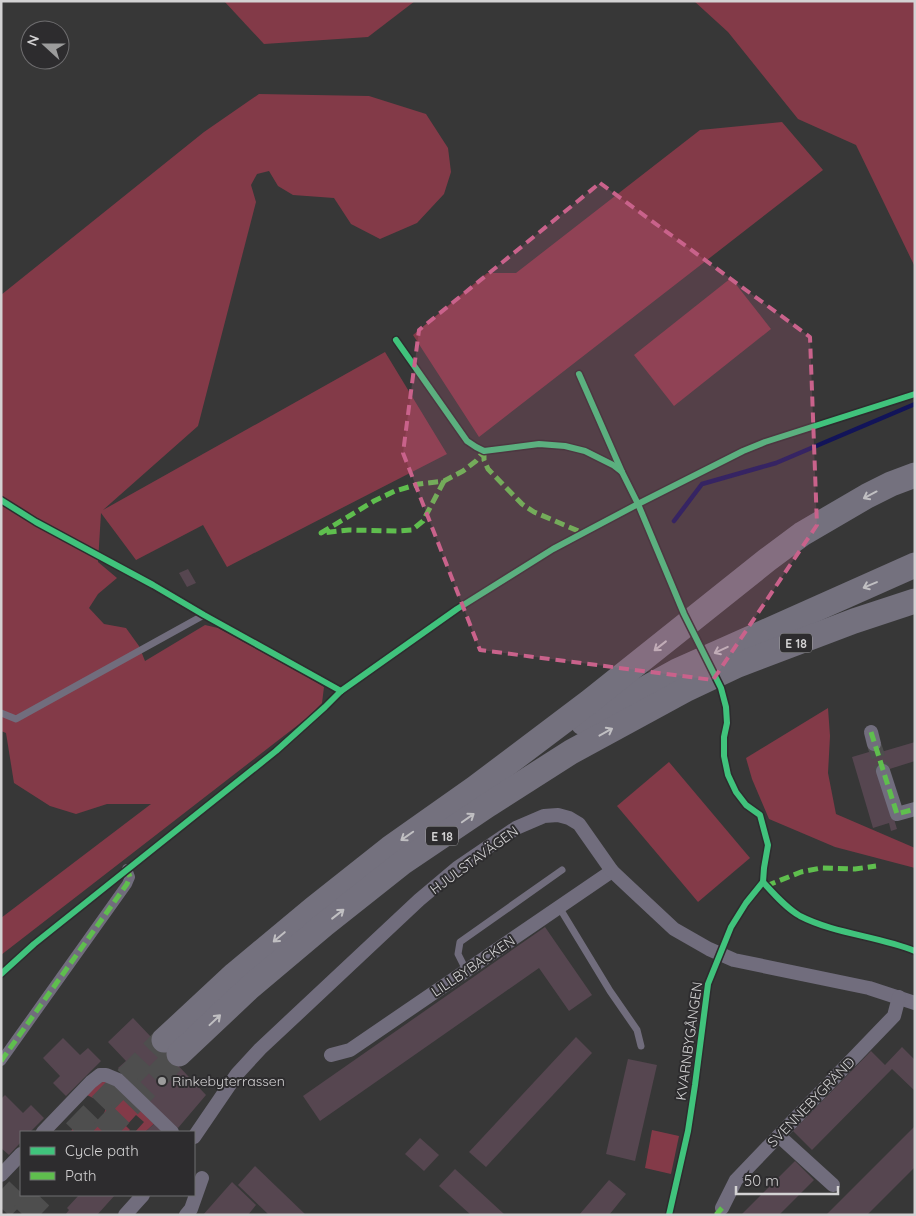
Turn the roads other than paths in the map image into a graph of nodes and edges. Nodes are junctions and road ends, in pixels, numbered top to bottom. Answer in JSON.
{"nodes":[{"id":1,"x":915,"y":475,"type":"edge"},
{"id":2,"x":915,"y":565,"type":"edge"},
{"id":3,"x":915,"y":593,"type":"edge"},
{"id":4,"x":915,"y":601,"type":"edge"},
{"id":5,"x":204,"y":615,"type":"dead end"},
{"id":6,"x":854,"y":621,"type":"junction"},
{"id":7,"x":1,"y":713,"type":"edge"},
{"id":8,"x":883,"y":771,"type":"tunnel mouth"},
{"id":9,"x":475,"y":788,"type":"junction"},
{"id":10,"x":915,"y":809,"type":"edge"},
{"id":11,"x":127,"y":869,"type":"dead end"},
{"id":12,"x":562,"y":870,"type":"dead end"},
{"id":13,"x":612,"y":871,"type":"junction"},
{"id":14,"x":559,"y":907,"type":"junction"},
{"id":15,"x":466,"y":970,"type":"junction"},
{"id":16,"x":899,"y":997,"type":"junction"},
{"id":17,"x":915,"y":1003,"type":"edge"},
{"id":18,"x":642,"y":1046,"type":"dead end"},
{"id":19,"x":331,"y":1056,"type":"dead end"},
{"id":20,"x":1,"y":1061,"type":"edge"},
{"id":21,"x":43,"y":1131,"type":"edge"},
{"id":22,"x":171,"y":1131,"type":"edge"},
{"id":23,"x":195,"y":1136,"type":"edge"},
{"id":24,"x":779,"y":1136,"type":"junction"},
{"id":25,"x":20,"y":1155,"type":"edge"},
{"id":26,"x":1,"y":1175,"type":"edge"},
{"id":27,"x":202,"y":1178,"type":"dead end"},
{"id":28,"x":833,"y":1185,"type":"dead end"},
{"id":29,"x":142,"y":1196,"type":"edge"},
{"id":30,"x":722,"y":1208,"type":"dead end"},
{"id":31,"x":125,"y":1215,"type":"edge"},
{"id":32,"x":186,"y":1215,"type":"edge"}],
"edges":[{"from":1,"to":9,"type":"highway","one_way":true},
{"from":2,"to":9,"type":"highway","number":"E 18","one_way":true},
{"from":3,"to":6,"type":"highway","number":"E 18"},
{"from":4,"to":6,"type":"highway"},
{"from":5,"to":7,"type":"lane"},
{"from":9,"to":6,"type":"highway","number":"E 18","one_way":true},
{"from":8,"to":10,"type":"street"},
{"from":11,"to":20,"type":"street"},
{"from":12,"to":15,"type":"lane"},
{"from":13,"to":14,"type":"street","name":"LILLBYBACKEN"},
{"from":13,"to":16,"type":"street","name":"HJULSTAVÄGEN"},
{"from":13,"to":23,"type":"street","name":"HJULSTAVÄGEN"},
{"from":14,"to":15,"type":"street","name":"LILLBYBACKEN"},
{"from":14,"to":18,"type":"lane"},
{"from":15,"to":19,"type":"street","name":"LILLBYBACKEN"},
{"from":16,"to":17,"type":"street","name":"HJULSTAVÄGEN"},
{"from":16,"to":24,"type":"street","name":"SVENNEBYGRÄND"},
{"from":21,"to":22,"type":"street"},
{"from":24,"to":28,"type":"street"},
{"from":24,"to":30,"type":"street","name":"SVENNEBYGRÄND"},
{"from":25,"to":26,"type":"street"},
{"from":27,"to":32,"type":"street"},
{"from":29,"to":31,"type":"street"}]}
